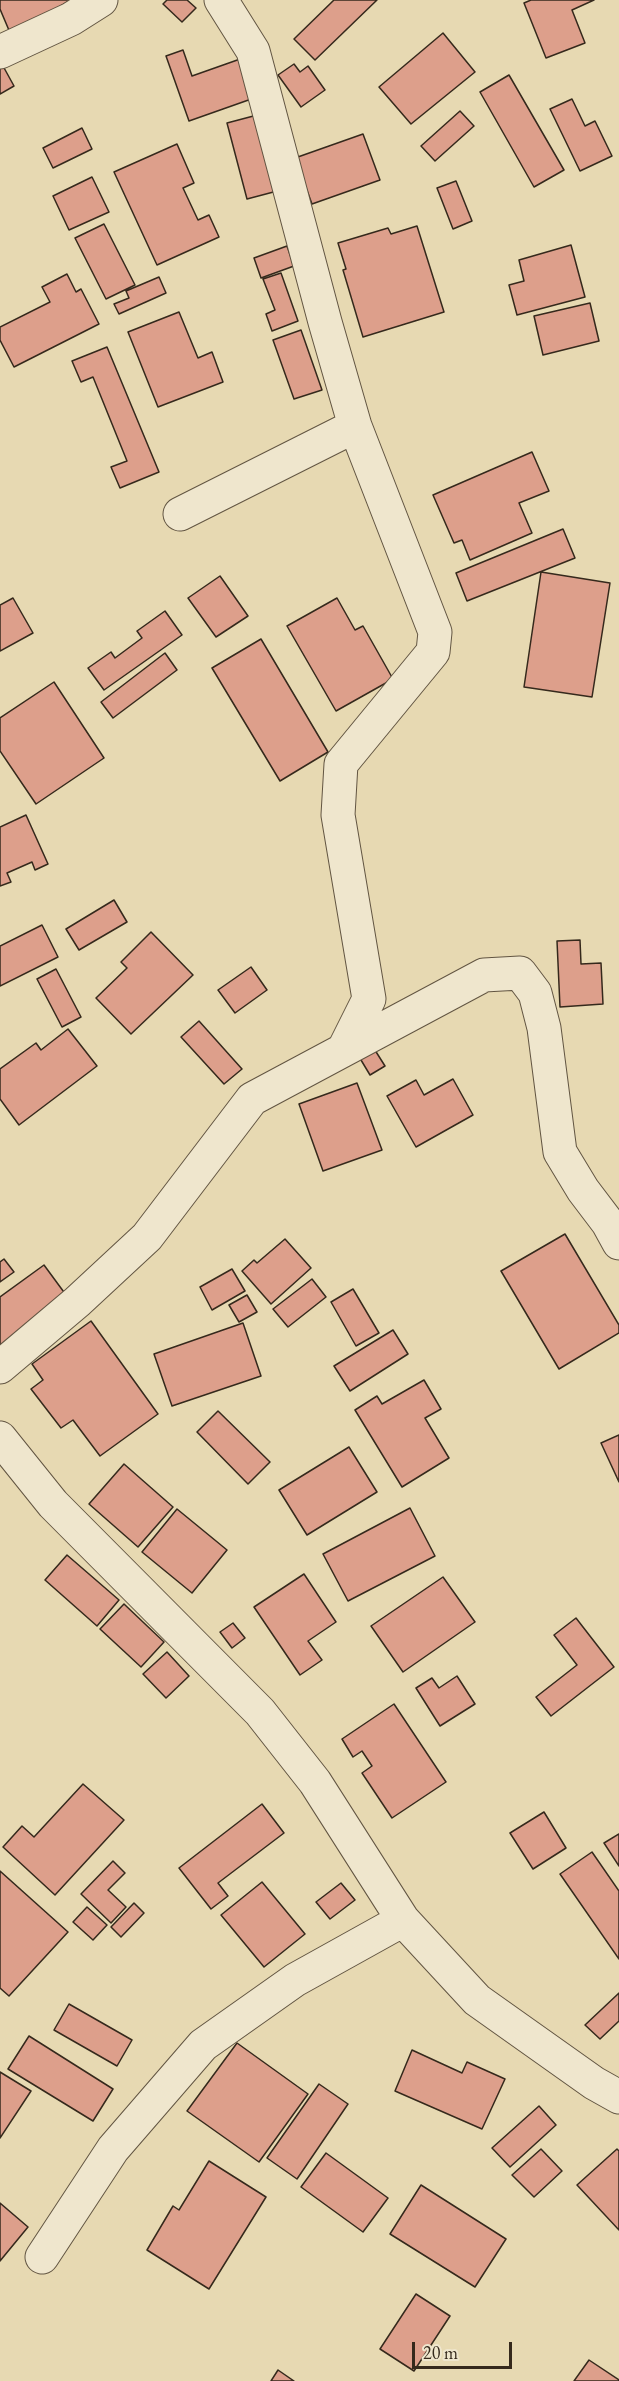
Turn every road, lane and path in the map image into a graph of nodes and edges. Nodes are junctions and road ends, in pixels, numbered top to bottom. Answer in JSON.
{"nodes":[{"id":1,"x":101,"y":0,"type":"edge"},
{"id":2,"x":221,"y":0,"type":"edge"},
{"id":3,"x":0,"y":52,"type":"edge"},
{"id":4,"x":355,"y":426,"type":"junction"},
{"id":5,"x":180,"y":514,"type":"dead end"},
{"id":6,"x":344,"y":1049,"type":"junction"},
{"id":7,"x":619,"y":1242,"type":"edge"},
{"id":8,"x":0,"y":1367,"type":"edge"},
{"id":9,"x":0,"y":1438,"type":"edge"},
{"id":10,"x":403,"y":1920,"type":"junction"},
{"id":11,"x":619,"y":2097,"type":"edge"},
{"id":12,"x":42,"y":2257,"type":"dead end"}],
"edges":[{"from":1,"to":3,"type":"street"},
{"from":2,"to":4,"type":"street"},
{"from":4,"to":5,"type":"street"},
{"from":4,"to":6,"type":"street"},
{"from":6,"to":7,"type":"street"},
{"from":6,"to":8,"type":"street"},
{"from":9,"to":10,"type":"street"},
{"from":10,"to":11,"type":"street"},
{"from":10,"to":12,"type":"street"}]}
